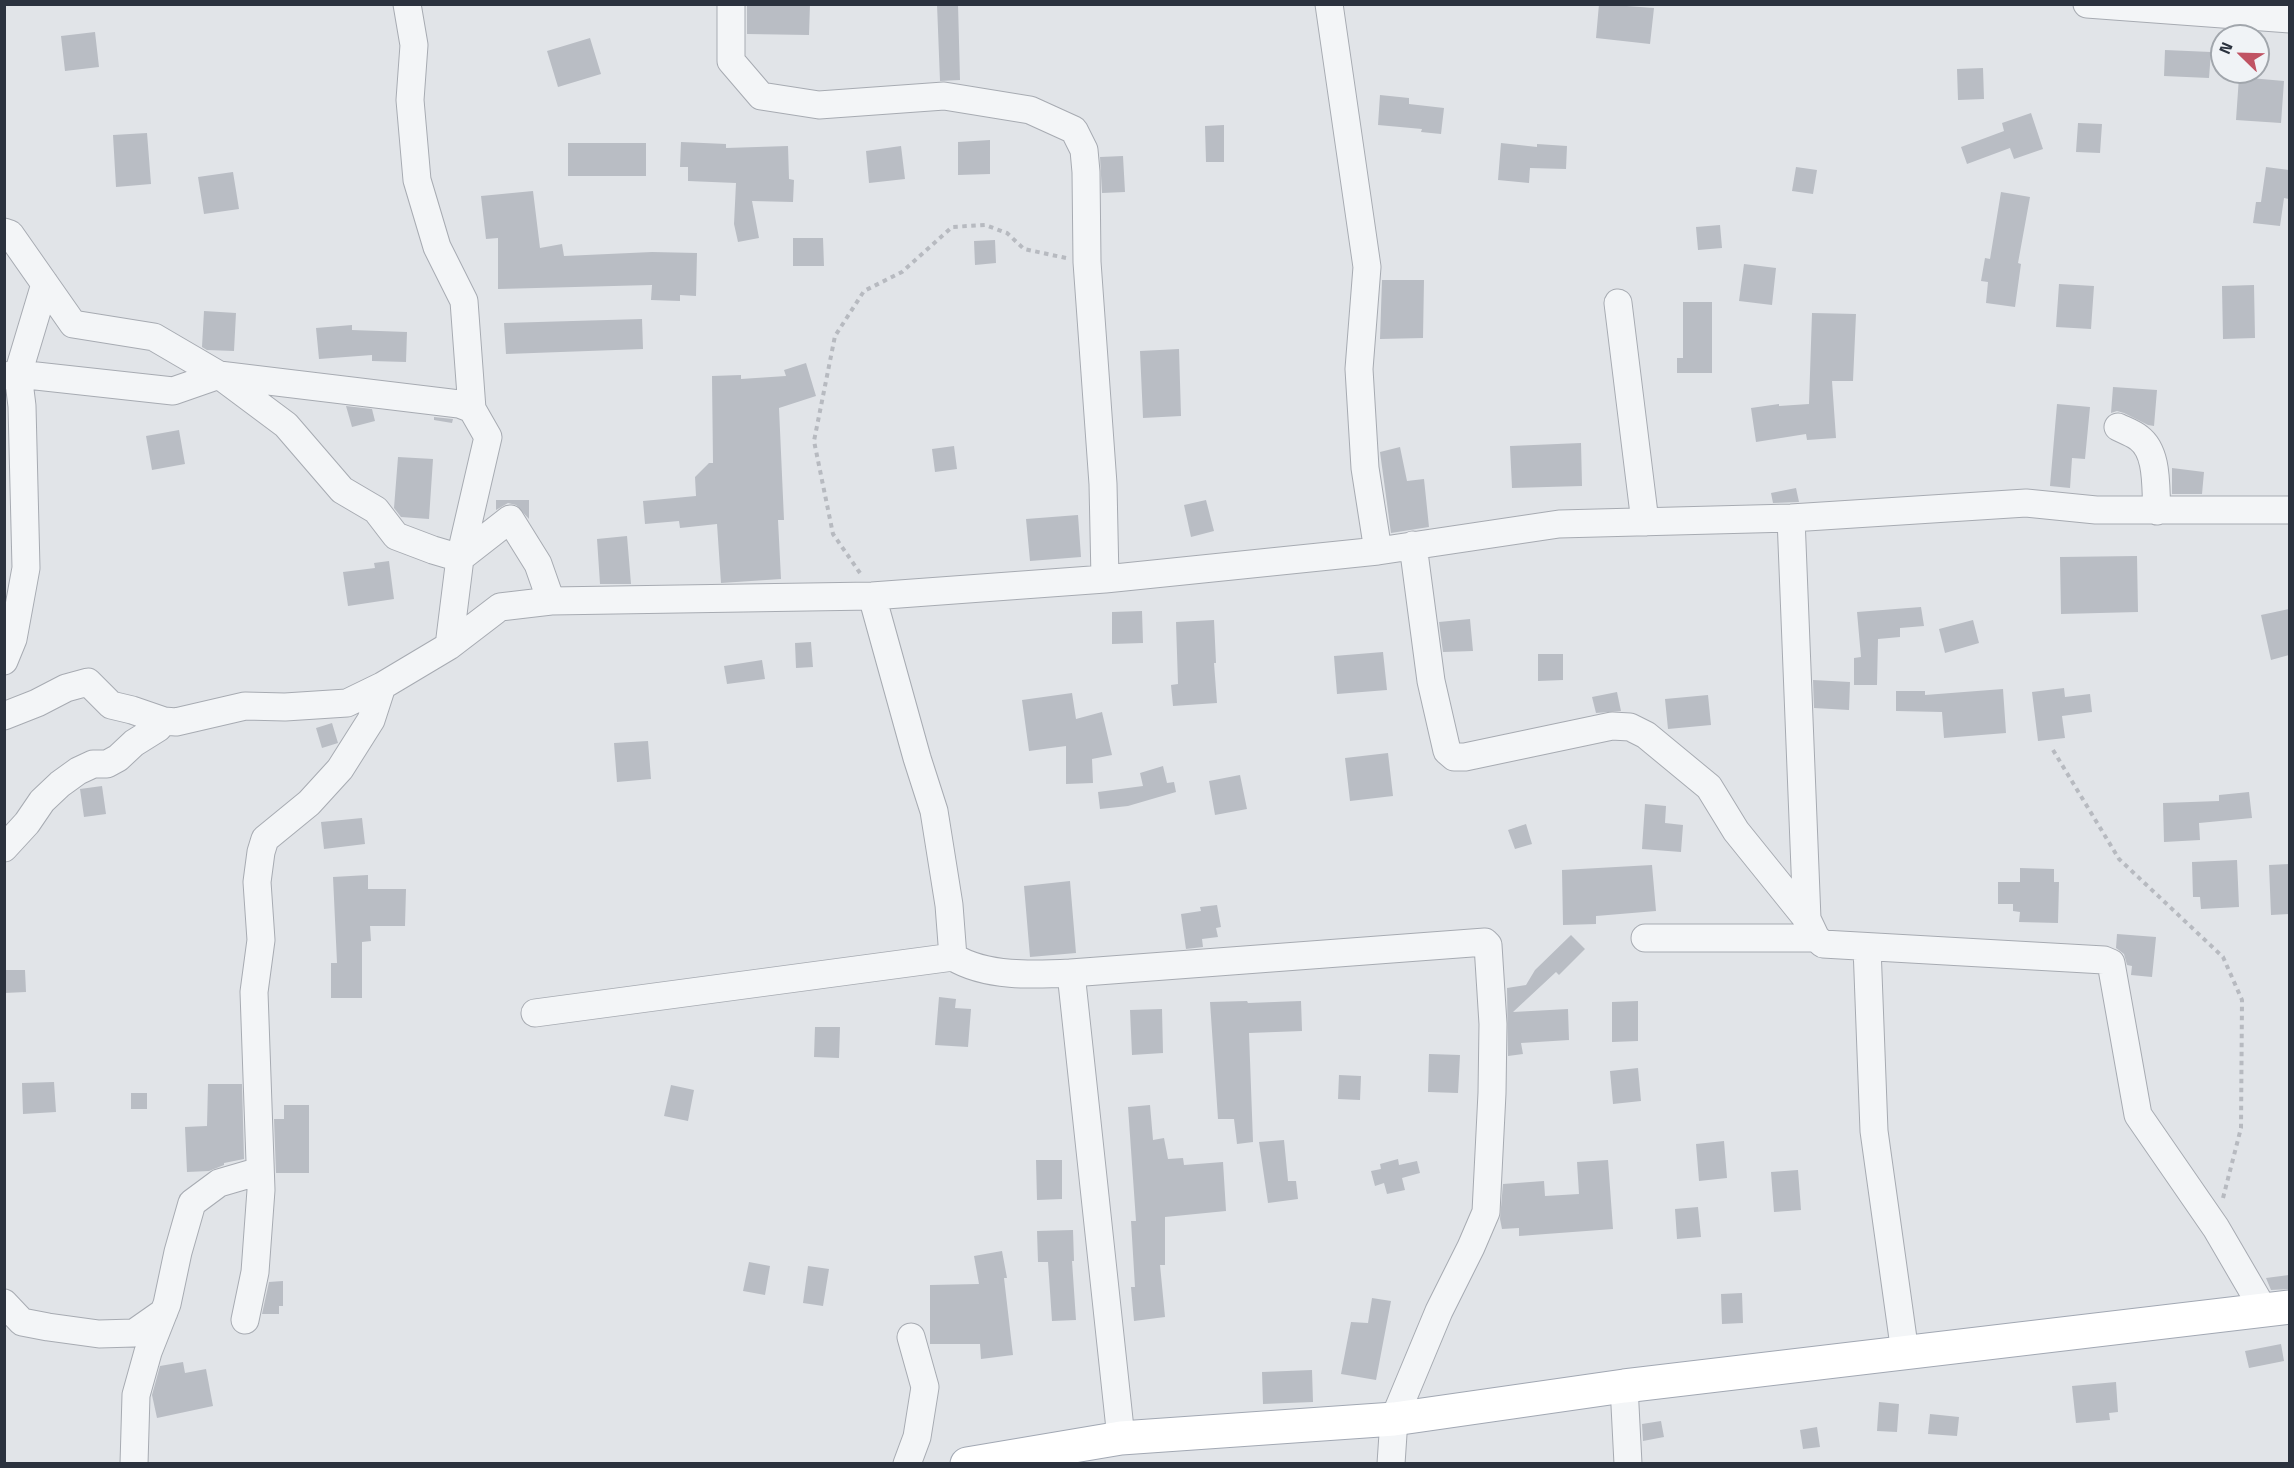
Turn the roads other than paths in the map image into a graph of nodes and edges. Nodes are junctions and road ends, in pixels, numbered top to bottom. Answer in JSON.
{"nodes":[{"id":1,"x":407,"y":4,"type":"edge"},
{"id":2,"x":731,"y":4,"type":"edge"},
{"id":3,"x":1329,"y":4,"type":"edge"},
{"id":4,"x":2087,"y":4,"type":"edge"},
{"id":5,"x":2289,"y":19,"type":"edge"},
{"id":6,"x":4,"y":232,"type":"edge"},
{"id":7,"x":45,"y":284,"type":"junction"},
{"id":8,"x":1618,"y":303,"type":"dead end"},
{"id":9,"x":11,"y":375,"type":"edge"},
{"id":10,"x":219,"y":375,"type":"junction"},
{"id":11,"x":472,"y":409,"type":"junction"},
{"id":12,"x":2118,"y":427,"type":"dead end"},
{"id":13,"x":2289,"y":510,"type":"edge"},
{"id":14,"x":2157,"y":511,"type":"junction"},
{"id":15,"x":1791,"y":518,"type":"junction"},
{"id":16,"x":1645,"y":522,"type":"junction"},
{"id":17,"x":1413,"y":545,"type":"junction"},
{"id":18,"x":1378,"y":550,"type":"junction"},
{"id":19,"x":460,"y":558,"type":"junction"},
{"id":20,"x":1106,"y":579,"type":"junction"},
{"id":21,"x":872,"y":596,"type":"junction"},
{"id":22,"x":551,"y":602,"type":"junction"},
{"id":23,"x":449,"y":646,"type":"junction"},
{"id":24,"x":4,"y":661,"type":"edge"},
{"id":25,"x":382,"y":686,"type":"junction"},
{"id":26,"x":4,"y":716,"type":"edge"},
{"id":27,"x":164,"y":721,"type":"junction"},
{"id":28,"x":4,"y":848,"type":"edge"},
{"id":29,"x":1811,"y":928,"type":"junction"},
{"id":30,"x":1645,"y":938,"type":"dead end"},
{"id":31,"x":1867,"y":947,"type":"junction"},
{"id":32,"x":953,"y":957,"type":"junction"},
{"id":33,"x":1071,"y":973,"type":"junction"},
{"id":34,"x":535,"y":1013,"type":"dead end"},
{"id":35,"x":260,"y":1171,"type":"junction"},
{"id":36,"x":4,"y":1303,"type":"edge"},
{"id":37,"x":2277,"y":1310,"type":"edge"},
{"id":38,"x":164,"y":1312,"type":"junction"},
{"id":39,"x":245,"y":1320,"type":"dead end"},
{"id":40,"x":911,"y":1337,"type":"dead end"},
{"id":41,"x":1905,"y":1353,"type":"junction"},
{"id":42,"x":1624,"y":1386,"type":"junction"},
{"id":43,"x":1394,"y":1419,"type":"junction"},
{"id":44,"x":1121,"y":1438,"type":"junction"},
{"id":45,"x":134,"y":1464,"type":"edge"},
{"id":46,"x":907,"y":1464,"type":"edge"},
{"id":47,"x":967,"y":1464,"type":"edge"},
{"id":48,"x":1391,"y":1464,"type":"edge"},
{"id":49,"x":1628,"y":1464,"type":"edge"}],
"edges":[{"from":1,"to":11,"type":"street"},
{"from":2,"to":20,"type":"street"},
{"from":3,"to":18,"type":"street"},
{"from":4,"to":5,"type":"street"},
{"from":6,"to":7,"type":"street"},
{"from":7,"to":9,"type":"street"},
{"from":7,"to":10,"type":"street"},
{"from":8,"to":16,"type":"street"},
{"from":9,"to":10,"type":"street"},
{"from":9,"to":24,"type":"street"},
{"from":10,"to":11,"type":"street"},
{"from":10,"to":19,"type":"street"},
{"from":11,"to":19,"type":"street"},
{"from":12,"to":14,"type":"street"},
{"from":13,"to":14,"type":"street"},
{"from":14,"to":15,"type":"street"},
{"from":15,"to":16,"type":"street"},
{"from":15,"to":29,"type":"street"},
{"from":16,"to":17,"type":"street"},
{"from":17,"to":18,"type":"street"},
{"from":17,"to":29,"type":"street"},
{"from":18,"to":20,"type":"street"},
{"from":19,"to":22,"type":"street"},
{"from":19,"to":23,"type":"street"},
{"from":20,"to":21,"type":"street"},
{"from":21,"to":22,"type":"street"},
{"from":21,"to":32,"type":"street"},
{"from":22,"to":23,"type":"street"},
{"from":23,"to":25,"type":"street"},
{"from":25,"to":27,"type":"street"},
{"from":25,"to":35,"type":"street"},
{"from":26,"to":27,"type":"street"},
{"from":27,"to":28,"type":"street"},
{"from":29,"to":30,"type":"street"},
{"from":29,"to":31,"type":"street"},
{"from":31,"to":37,"type":"street"},
{"from":31,"to":41,"type":"street"},
{"from":32,"to":33,"type":"street"},
{"from":32,"to":34,"type":"street"},
{"from":33,"to":43,"type":"street"},
{"from":33,"to":44,"type":"street"},
{"from":35,"to":38,"type":"street"},
{"from":35,"to":39,"type":"street"},
{"from":36,"to":38,"type":"street"},
{"from":37,"to":41,"type":"main road"},
{"from":38,"to":45,"type":"street"},
{"from":40,"to":46,"type":"street"},
{"from":41,"to":42,"type":"main road"},
{"from":42,"to":43,"type":"main road"},
{"from":42,"to":49,"type":"street"},
{"from":43,"to":44,"type":"main road"},
{"from":43,"to":48,"type":"street"},
{"from":44,"to":47,"type":"main road"}]}
